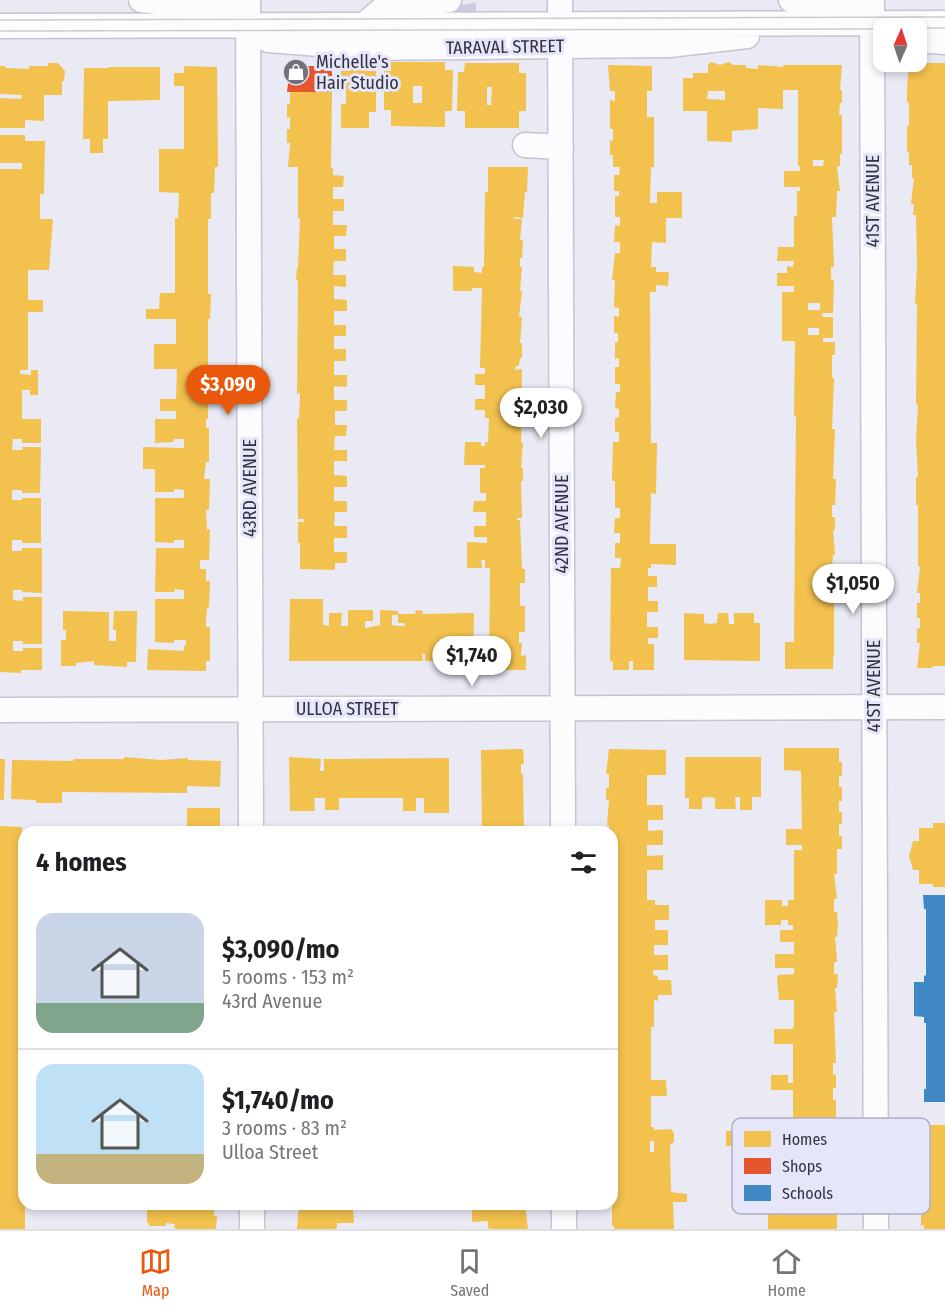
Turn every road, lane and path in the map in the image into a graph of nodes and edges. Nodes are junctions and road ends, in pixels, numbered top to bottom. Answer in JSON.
{"nodes":[{"id":1,"x":141,"y":0,"type":"edge"},
{"id":2,"x":248,"y":0,"type":"edge"},
{"id":3,"x":449,"y":0,"type":"edge"},
{"id":4,"x":560,"y":0,"type":"edge"},
{"id":5,"x":791,"y":0,"type":"edge"},
{"id":6,"x":874,"y":18,"type":"edge"},
{"id":7,"x":873,"y":19,"type":"edge"},
{"id":8,"x":927,"y":22,"type":"edge"},
{"id":9,"x":945,"y":23,"type":"edge"},
{"id":10,"x":248,"y":25,"type":"junction"},
{"id":11,"x":364,"y":25,"type":"junction"},
{"id":12,"x":0,"y":26,"type":"edge"},
{"id":13,"x":561,"y":35,"type":"junction"},
{"id":14,"x":927,"y":41,"type":"edge"},
{"id":15,"x":945,"y":42,"type":"edge"},
{"id":16,"x":876,"y":72,"type":"edge"},
{"id":17,"x":525,"y":146,"type":"dead end"},
{"id":18,"x":561,"y":147,"type":"junction"},
{"id":19,"x":874,"y":707,"type":"junction"},
{"id":20,"x":945,"y":707,"type":"edge"},
{"id":21,"x":563,"y":708,"type":"junction"},
{"id":22,"x":250,"y":709,"type":"junction"},
{"id":23,"x":0,"y":710,"type":"edge"},
{"id":24,"x":251,"y":826,"type":"edge"},
{"id":25,"x":563,"y":826,"type":"edge"},
{"id":26,"x":876,"y":1118,"type":"edge"},
{"id":27,"x":252,"y":1210,"type":"edge"},
{"id":28,"x":564,"y":1210,"type":"edge"},
{"id":29,"x":876,"y":1214,"type":"edge"},
{"id":30,"x":252,"y":1229,"type":"edge"},
{"id":31,"x":564,"y":1229,"type":"edge"},
{"id":32,"x":876,"y":1229,"type":"edge"}],
"edges":[{"from":1,"to":10,"type":"street","name":"TARAVAL STREET"},
{"from":2,"to":10,"type":"street","name":"43RD AVENUE"},
{"from":3,"to":11,"type":"street"},
{"from":4,"to":13,"type":"street","name":"42ND AVENUE"},
{"from":5,"to":6,"type":"street"},
{"from":7,"to":13,"type":"street","name":"TARAVAL STREET"},
{"from":8,"to":9,"type":"street","name":"TARAVAL STREET"},
{"from":10,"to":11,"type":"street","name":"TARAVAL STREET"},
{"from":10,"to":12,"type":"street","name":"TARAVAL STREET"},
{"from":10,"to":13,"type":"street","name":"TARAVAL STREET"},
{"from":10,"to":22,"type":"street","name":"43RD AVENUE"},
{"from":11,"to":13,"type":"street","name":"TARAVAL STREET"},
{"from":13,"to":18,"type":"street","name":"42ND AVENUE"},
{"from":14,"to":15,"type":"street"},
{"from":16,"to":19,"type":"street","name":"41ST AVENUE"},
{"from":17,"to":18,"type":"street"},
{"from":18,"to":21,"type":"street","name":"42ND AVENUE"},
{"from":19,"to":20,"type":"street","name":"ULLOA STREET"},
{"from":19,"to":21,"type":"street","name":"ULLOA STREET"},
{"from":19,"to":26,"type":"street","name":"41ST AVENUE"},
{"from":21,"to":22,"type":"street","name":"ULLOA STREET"},
{"from":21,"to":25,"type":"street","name":"42ND AVENUE"},
{"from":22,"to":23,"type":"street","name":"ULLOA STREET"},
{"from":22,"to":24,"type":"street","name":"43RD AVENUE"},
{"from":27,"to":30,"type":"street"},
{"from":28,"to":31,"type":"street"},
{"from":29,"to":32,"type":"street","name":"41ST AVENUE"}]}
